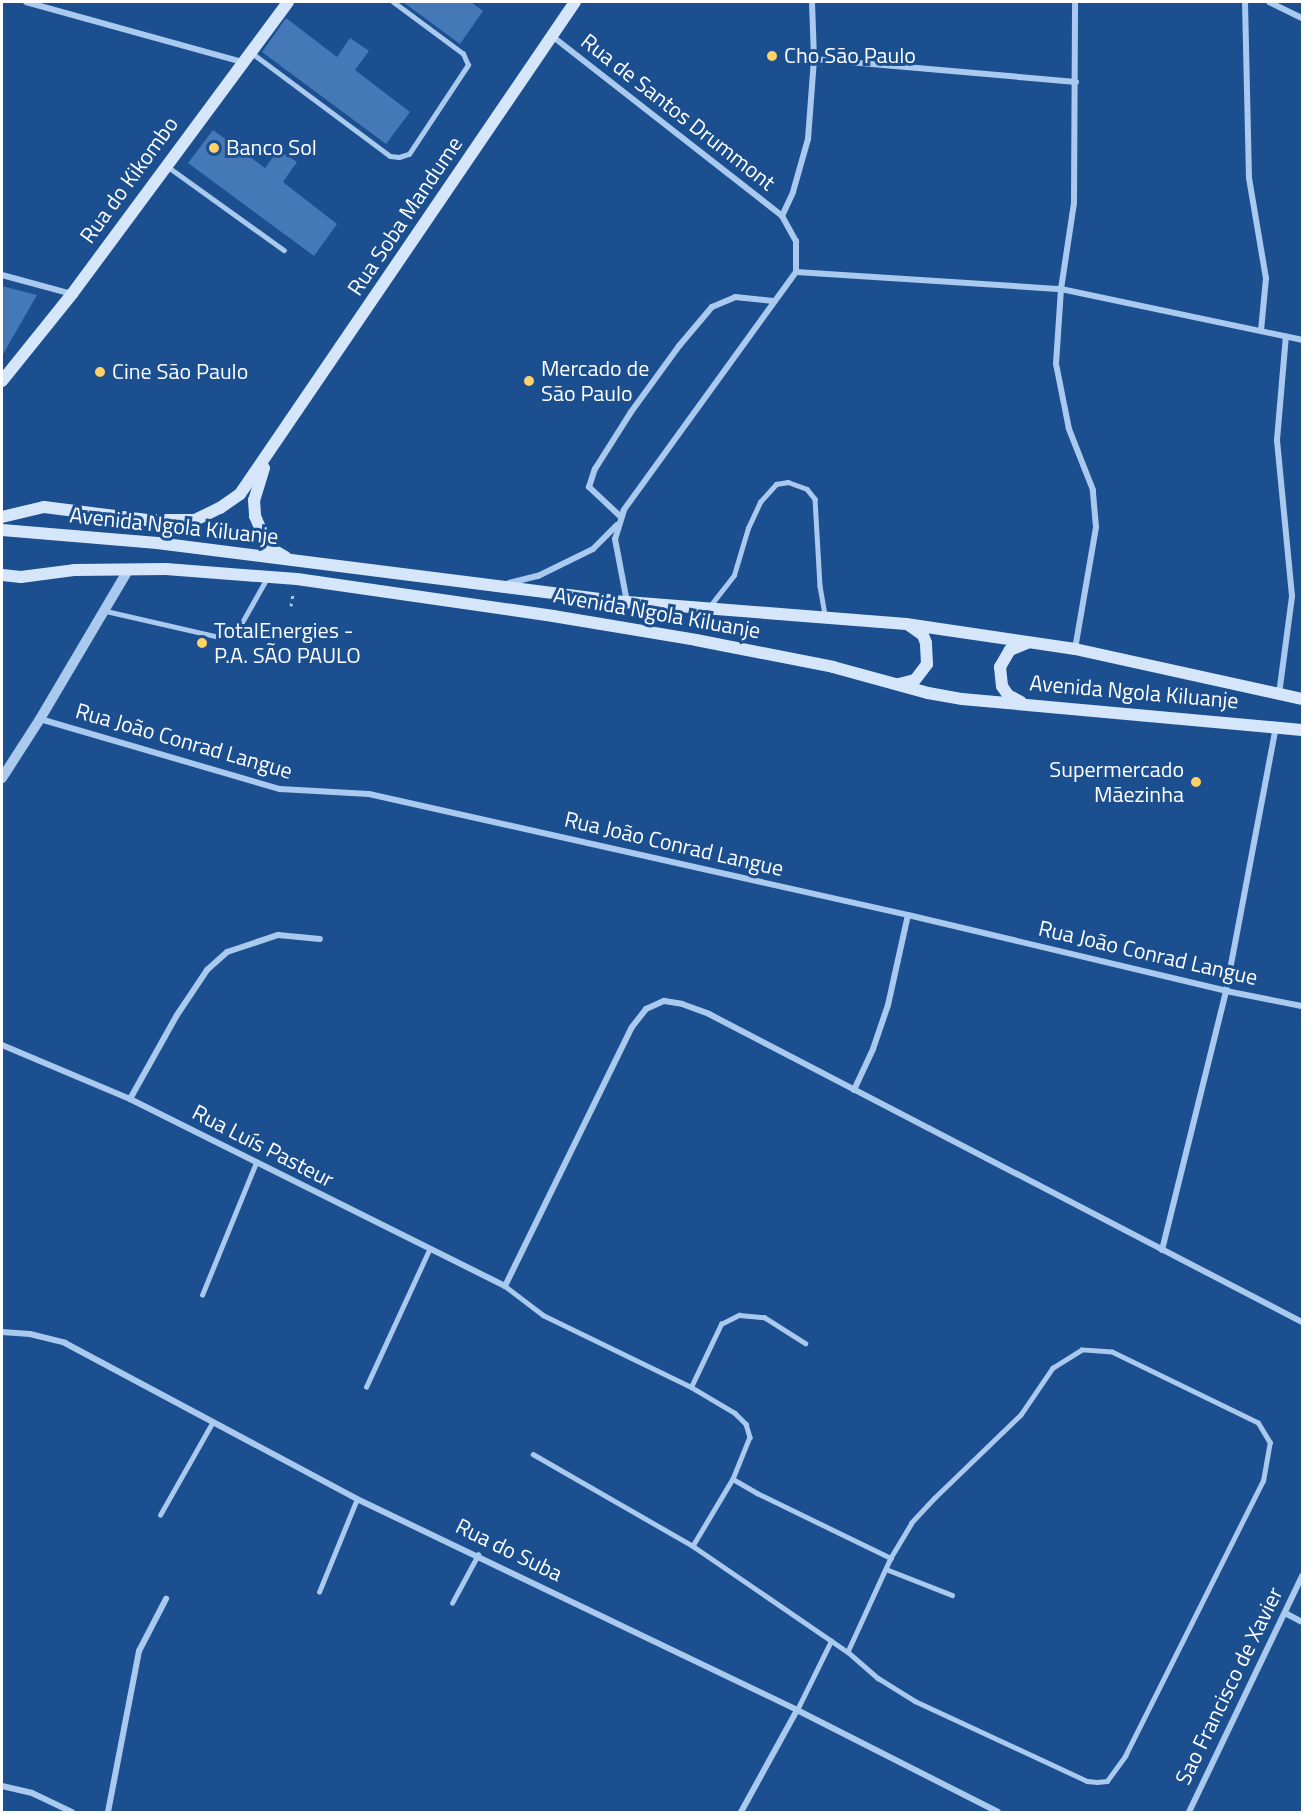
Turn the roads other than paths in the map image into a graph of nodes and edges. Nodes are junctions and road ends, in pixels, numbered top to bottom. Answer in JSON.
{"nodes":[{"id":1,"x":26,"y":2,"type":"edge"},
{"id":2,"x":288,"y":2,"type":"edge"},
{"id":3,"x":393,"y":2,"type":"edge"},
{"id":4,"x":575,"y":2,"type":"edge"},
{"id":5,"x":812,"y":2,"type":"edge"},
{"id":6,"x":1075,"y":2,"type":"edge"},
{"id":7,"x":1245,"y":2,"type":"edge"},
{"id":8,"x":1269,"y":2,"type":"edge"},
{"id":9,"x":1302,"y":18,"type":"edge"},
{"id":10,"x":552,"y":36,"type":"junction"},
{"id":11,"x":246,"y":56,"type":"junction"},
{"id":12,"x":814,"y":59,"type":"junction"},
{"id":13,"x":1076,"y":82,"type":"junction"},
{"id":14,"x":166,"y":166,"type":"junction"},
{"id":15,"x":782,"y":216,"type":"junction"},
{"id":16,"x":284,"y":250,"type":"dead end"},
{"id":17,"x":796,"y":272,"type":"junction"},
{"id":18,"x":2,"y":276,"type":"edge"},
{"id":19,"x":1061,"y":289,"type":"junction"},
{"id":20,"x":72,"y":294,"type":"junction"},
{"id":21,"x":773,"y":301,"type":"junction"},
{"id":22,"x":1261,"y":331,"type":"junction"},
{"id":23,"x":1286,"y":336,"type":"junction"},
{"id":24,"x":1302,"y":340,"type":"edge"},
{"id":25,"x":2,"y":381,"type":"edge"},
{"id":26,"x":269,"y":454,"type":"junction"},
{"id":27,"x":2,"y":517,"type":"edge"},
{"id":28,"x":621,"y":517,"type":"junction"},
{"id":29,"x":618,"y":525,"type":"junction"},
{"id":30,"x":2,"y":530,"type":"edge"},
{"id":31,"x":293,"y":560,"type":"junction"},
{"id":32,"x":128,"y":570,"type":"junction"},
{"id":33,"x":2,"y":574,"type":"edge"},
{"id":34,"x":268,"y":576,"type":"junction"},
{"id":35,"x":483,"y":586,"type":"junction"},
{"id":36,"x":627,"y":602,"type":"junction"},
{"id":37,"x":708,"y":608,"type":"junction"},
{"id":38,"x":103,"y":611,"type":"junction"},
{"id":39,"x":826,"y":618,"type":"junction"},
{"id":40,"x":906,"y":624,"type":"junction"},
{"id":41,"x":1028,"y":643,"type":"junction"},
{"id":42,"x":1075,"y":649,"type":"junction"},
{"id":43,"x":895,"y":685,"type":"junction"},
{"id":44,"x":1279,"y":695,"type":"junction"},
{"id":45,"x":1302,"y":699,"type":"edge"},
{"id":46,"x":1025,"y":703,"type":"junction"},
{"id":47,"x":40,"y":719,"type":"junction"},
{"id":48,"x":1276,"y":727,"type":"junction"},
{"id":49,"x":1302,"y":730,"type":"edge"},
{"id":50,"x":2,"y":778,"type":"edge"},
{"id":51,"x":908,"y":915,"type":"junction"},
{"id":52,"x":320,"y":939,"type":"dead end"},
{"id":53,"x":1226,"y":991,"type":"junction"},
{"id":54,"x":1302,"y":1006,"type":"edge"},
{"id":55,"x":2,"y":1045,"type":"edge"},
{"id":56,"x":854,"y":1090,"type":"junction"},
{"id":57,"x":130,"y":1099,"type":"junction"},
{"id":58,"x":256,"y":1163,"type":"junction"},
{"id":59,"x":429,"y":1250,"type":"junction"},
{"id":60,"x":1162,"y":1250,"type":"junction"},
{"id":61,"x":505,"y":1286,"type":"junction"},
{"id":62,"x":202,"y":1295,"type":"dead end"},
{"id":63,"x":1302,"y":1322,"type":"edge"},
{"id":64,"x":2,"y":1332,"type":"edge"},
{"id":65,"x":805,"y":1343,"type":"dead end"},
{"id":66,"x":366,"y":1387,"type":"dead end"},
{"id":67,"x":691,"y":1387,"type":"junction"},
{"id":68,"x":212,"y":1423,"type":"junction"},
{"id":69,"x":533,"y":1454,"type":"dead end"},
{"id":70,"x":733,"y":1479,"type":"junction"},
{"id":71,"x":357,"y":1499,"type":"junction"},
{"id":72,"x":160,"y":1515,"type":"dead end"},
{"id":73,"x":693,"y":1546,"type":"junction"},
{"id":74,"x":478,"y":1555,"type":"junction"},
{"id":75,"x":891,"y":1558,"type":"junction"},
{"id":76,"x":886,"y":1569,"type":"junction"},
{"id":77,"x":1302,"y":1576,"type":"edge"},
{"id":78,"x":319,"y":1592,"type":"dead end"},
{"id":79,"x":952,"y":1595,"type":"dead end"},
{"id":80,"x":166,"y":1599,"type":"dead end"},
{"id":81,"x":452,"y":1603,"type":"dead end"},
{"id":82,"x":1285,"y":1613,"type":"junction"},
{"id":83,"x":1302,"y":1622,"type":"edge"},
{"id":84,"x":831,"y":1641,"type":"junction"},
{"id":85,"x":848,"y":1652,"type":"junction"},
{"id":86,"x":797,"y":1710,"type":"junction"},
{"id":87,"x":2,"y":1786,"type":"edge"},
{"id":88,"x":72,"y":1812,"type":"edge"},
{"id":89,"x":108,"y":1812,"type":"edge"},
{"id":90,"x":741,"y":1812,"type":"edge"},
{"id":91,"x":998,"y":1812,"type":"edge"},
{"id":92,"x":1189,"y":1812,"type":"edge"}],
"edges":[{"from":1,"to":11,"type":"street"},
{"from":2,"to":11,"type":"main road","name":"Rua do Kikombo"},
{"from":3,"to":11,"type":"lane"},
{"from":4,"to":10,"type":"main road","name":"Rua Soba Mandume"},
{"from":5,"to":12,"type":"street"},
{"from":6,"to":13,"type":"street"},
{"from":7,"to":22,"type":"street"},
{"from":8,"to":9,"type":"street"},
{"from":10,"to":15,"type":"street","name":"Rua de Santos Drummont"},
{"from":10,"to":26,"type":"main road","name":"Rua Soba Mandume"},
{"from":11,"to":14,"type":"main road","name":"Rua do Kikombo"},
{"from":12,"to":13,"type":"street"},
{"from":12,"to":15,"type":"street"},
{"from":13,"to":19,"type":"street"},
{"from":14,"to":16,"type":"lane"},
{"from":14,"to":20,"type":"main road","name":"Rua do Kikombo"},
{"from":15,"to":17,"type":"street"},
{"from":17,"to":19,"type":"street"},
{"from":17,"to":21,"type":"street"},
{"from":18,"to":20,"type":"street"},
{"from":19,"to":22,"type":"street"},
{"from":19,"to":42,"type":"street"},
{"from":20,"to":25,"type":"main road","name":"Rua do Kikombo"},
{"from":21,"to":28,"type":"street"},
{"from":21,"to":28,"type":"street"},
{"from":22,"to":23,"type":"street"},
{"from":23,"to":24,"type":"street"},
{"from":23,"to":44,"type":"street"},
{"from":26,"to":27,"type":"main road"},
{"from":26,"to":31,"type":"main road"},
{"from":28,"to":29,"type":"street"},
{"from":29,"to":35,"type":"street"},
{"from":29,"to":36,"type":"street"},
{"from":30,"to":31,"type":"main road","name":"Avenida Ngola Kiluanje"},
{"from":31,"to":35,"type":"main road","name":"Avenida Ngola Kiluanje"},
{"from":32,"to":33,"type":"main road","name":"Avenida Ngola Kiluanje"},
{"from":32,"to":34,"type":"main road","name":"Avenida Ngola Kiluanje"},
{"from":32,"to":38,"type":"street"},
{"from":34,"to":38,"type":"lane"},
{"from":34,"to":43,"type":"main road","name":"Avenida Ngola Kiluanje"},
{"from":35,"to":36,"type":"main road","name":"Avenida Ngola Kiluanje"},
{"from":36,"to":37,"type":"main road","name":"Avenida Ngola Kiluanje"},
{"from":37,"to":39,"type":"main road","name":"Avenida Ngola Kiluanje"},
{"from":37,"to":39,"type":"lane"},
{"from":38,"to":47,"type":"street"},
{"from":39,"to":40,"type":"main road","name":"Avenida Ngola Kiluanje"},
{"from":40,"to":41,"type":"main road","name":"Avenida Ngola Kiluanje"},
{"from":40,"to":43,"type":"main road"},
{"from":41,"to":42,"type":"main road","name":"Avenida Ngola Kiluanje"},
{"from":41,"to":46,"type":"main road"},
{"from":42,"to":44,"type":"main road","name":"Avenida Ngola Kiluanje"},
{"from":43,"to":46,"type":"main road","name":"Avenida Ngola Kiluanje"},
{"from":44,"to":45,"type":"main road","name":"Avenida Ngola Kiluanje"},
{"from":46,"to":48,"type":"main road","name":"Avenida Ngola Kiluanje"},
{"from":47,"to":50,"type":"street"},
{"from":47,"to":51,"type":"street","name":"Rua João Conrad Langue"},
{"from":48,"to":49,"type":"main road","name":"Avenida Ngola Kiluanje"},
{"from":48,"to":53,"type":"street"},
{"from":51,"to":53,"type":"street","name":"Rua João Conrad Langue"},
{"from":51,"to":56,"type":"street"},
{"from":52,"to":57,"type":"street"},
{"from":53,"to":54,"type":"street","name":"Rua João Conrad Langue"},
{"from":53,"to":60,"type":"street"},
{"from":55,"to":57,"type":"street","name":"Rua Luís Pasteur"},
{"from":56,"to":60,"type":"street"},
{"from":56,"to":61,"type":"street"},
{"from":57,"to":58,"type":"street","name":"Rua Luís Pasteur"},
{"from":58,"to":59,"type":"street","name":"Rua Luís Pasteur"},
{"from":58,"to":62,"type":"lane"},
{"from":59,"to":61,"type":"street","name":"Rua Luís Pasteur"},
{"from":59,"to":66,"type":"lane"},
{"from":60,"to":63,"type":"street"},
{"from":61,"to":67,"type":"lane"},
{"from":64,"to":68,"type":"street","name":"Rua do Suba"},
{"from":65,"to":67,"type":"lane"},
{"from":67,"to":70,"type":"lane"},
{"from":68,"to":71,"type":"street","name":"Rua do Suba"},
{"from":68,"to":72,"type":"lane"},
{"from":69,"to":73,"type":"lane"},
{"from":70,"to":73,"type":"lane"},
{"from":70,"to":75,"type":"lane"},
{"from":71,"to":74,"type":"street","name":"Rua do Suba"},
{"from":71,"to":78,"type":"lane"},
{"from":73,"to":84,"type":"lane"},
{"from":74,"to":81,"type":"lane"},
{"from":74,"to":86,"type":"street","name":"Rua do Suba"},
{"from":75,"to":76,"type":"lane"},
{"from":75,"to":85,"type":"lane"},
{"from":76,"to":79,"type":"lane"},
{"from":76,"to":85,"type":"lane"},
{"from":77,"to":82,"type":"street","name":"Sao Francisco de Xavier"},
{"from":80,"to":89,"type":"street"},
{"from":82,"to":83,"type":"street"},
{"from":82,"to":92,"type":"street","name":"Sao Francisco de Xavier"},
{"from":84,"to":85,"type":"lane"},
{"from":84,"to":86,"type":"lane"},
{"from":86,"to":90,"type":"street"},
{"from":86,"to":91,"type":"street","name":"Rua do Suba"},
{"from":87,"to":88,"type":"street"}]}
